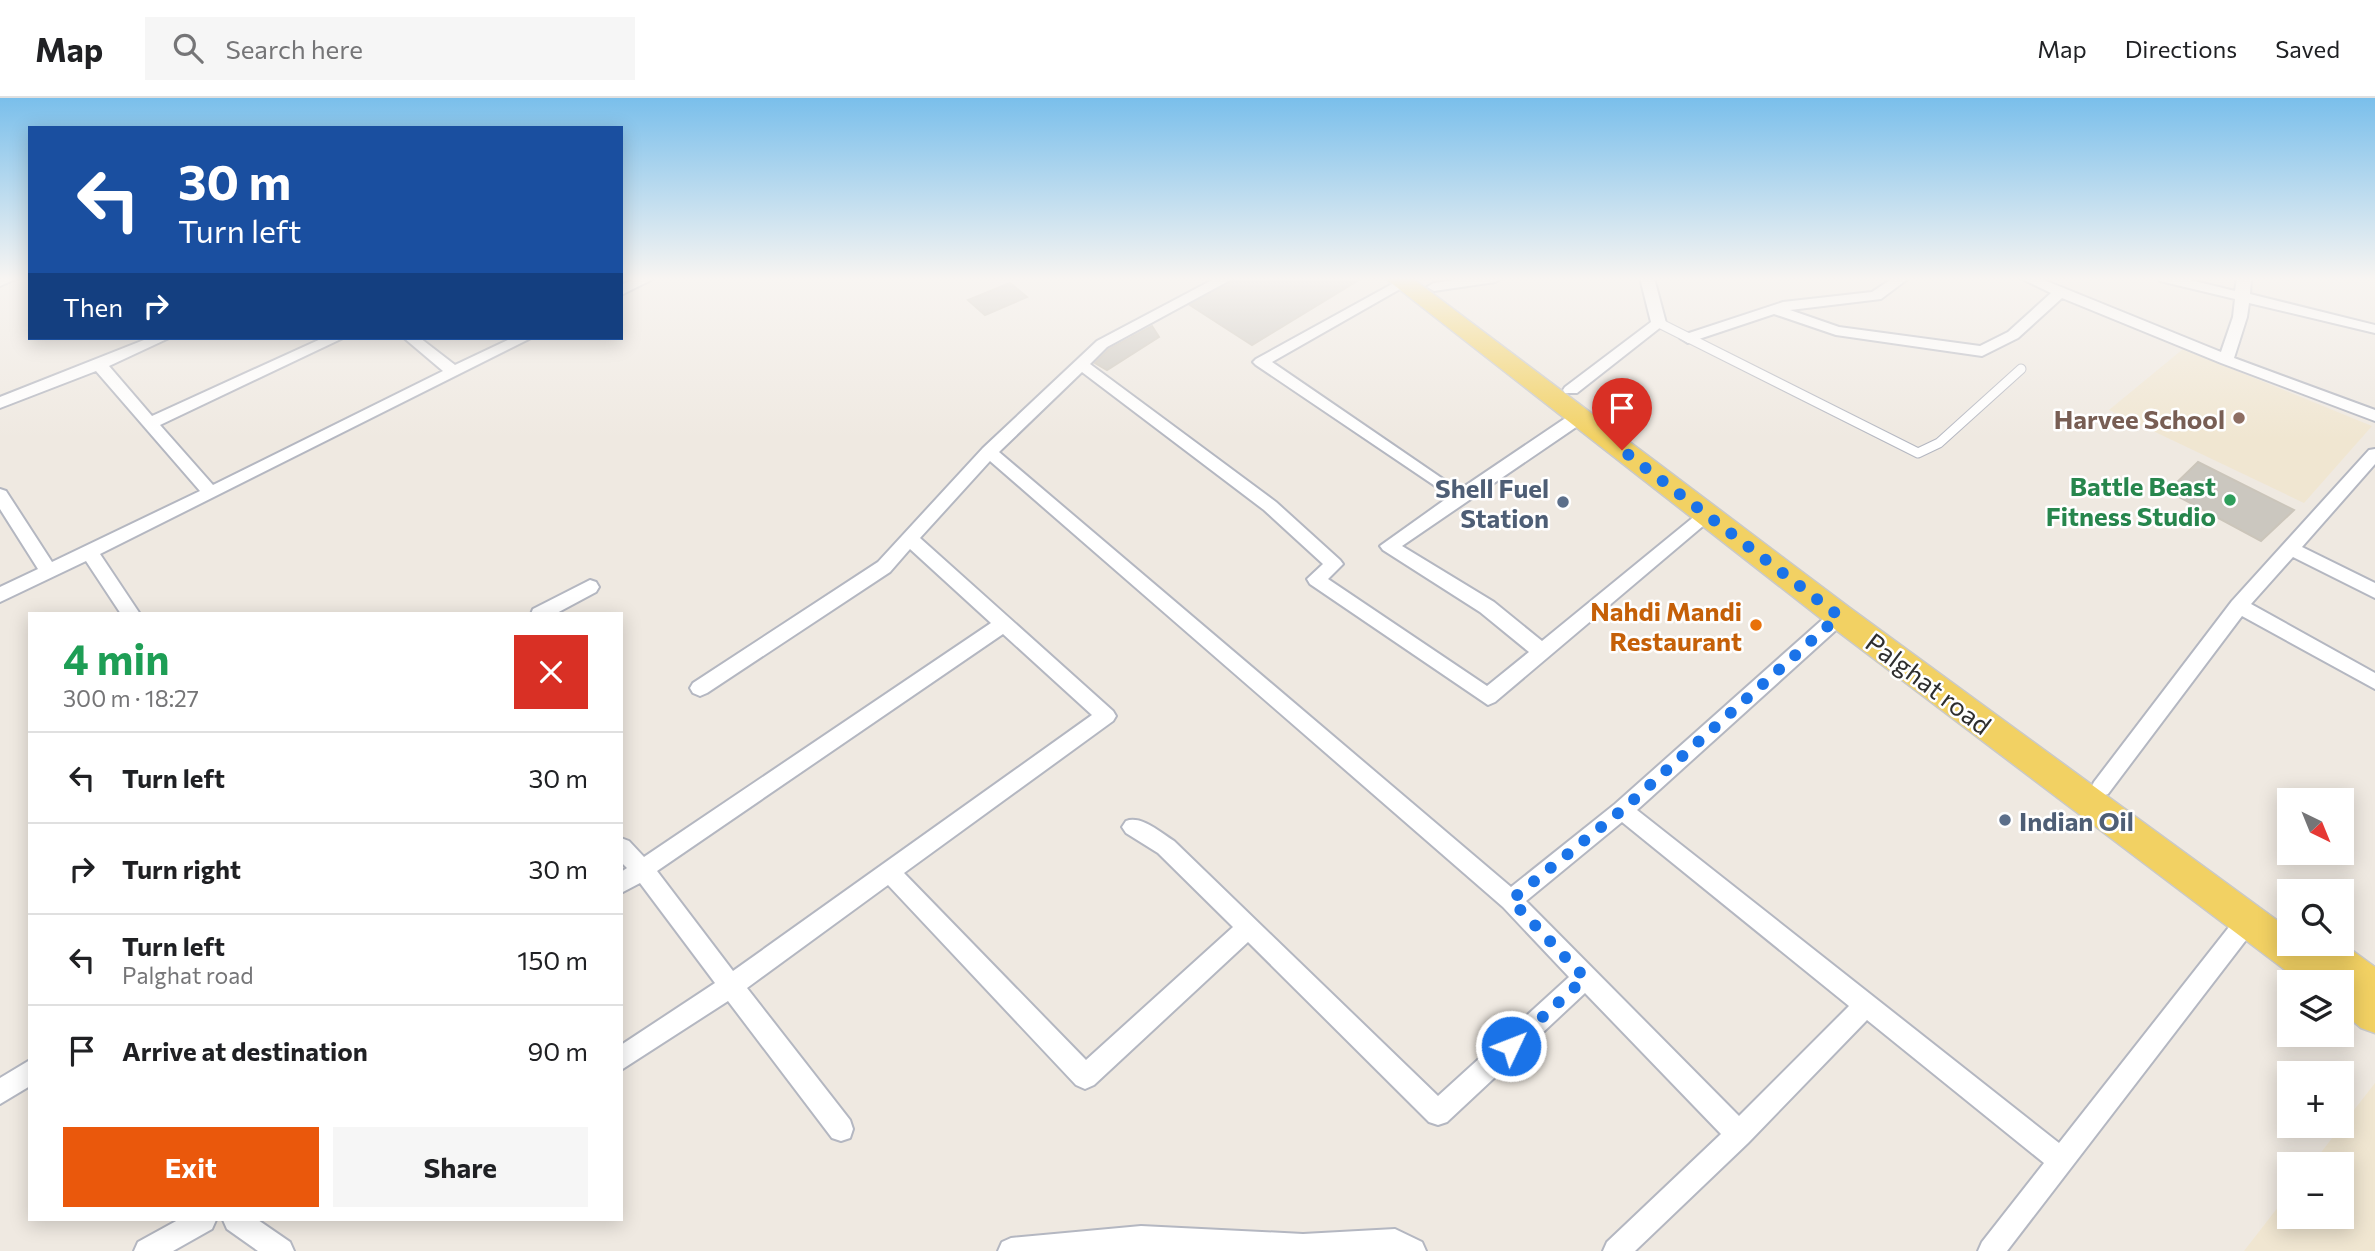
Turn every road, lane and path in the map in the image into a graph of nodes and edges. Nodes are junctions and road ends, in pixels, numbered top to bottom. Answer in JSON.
{"nodes":[{"id":1,"x":1125,"y":332,"type":"edge"},
{"id":2,"x":1318,"y":332,"type":"edge"},
{"id":3,"x":1481,"y":332,"type":"edge"},
{"id":4,"x":1650,"y":332,"type":"edge"},
{"id":5,"x":1676,"y":332,"type":"edge"},
{"id":6,"x":1706,"y":332,"type":"edge"},
{"id":7,"x":1842,"y":332,"type":"edge"},
{"id":8,"x":2016,"y":332,"type":"edge"},
{"id":9,"x":2157,"y":332,"type":"edge"},
{"id":10,"x":2235,"y":332,"type":"edge"},
{"id":11,"x":1688,"y":338,"type":"junction"},
{"id":12,"x":156,"y":340,"type":"edge"},
{"id":13,"x":331,"y":340,"type":"edge"},
{"id":14,"x":414,"y":340,"type":"edge"},
{"id":15,"x":519,"y":340,"type":"edge"},
{"id":16,"x":2226,"y":360,"type":"junction"},
{"id":17,"x":1081,"y":364,"type":"junction"},
{"id":18,"x":99,"y":365,"type":"junction"},
{"id":19,"x":2021,"y":369,"type":"dead end"},
{"id":20,"x":454,"y":372,"type":"junction"},
{"id":21,"x":0,"y":403,"type":"edge"},
{"id":22,"x":1575,"y":404,"type":"junction"},
{"id":23,"x":2375,"y":416,"type":"edge"},
{"id":24,"x":150,"y":423,"type":"junction"},
{"id":25,"x":989,"y":452,"type":"junction"},
{"id":26,"x":2375,"y":454,"type":"edge"},
{"id":27,"x":1451,"y":491,"type":"dead end"},
{"id":28,"x":211,"y":493,"type":"junction"},
{"id":29,"x":3,"y":506,"type":"edge"},
{"id":30,"x":1707,"y":516,"type":"junction"},
{"id":31,"x":909,"y":538,"type":"junction"},
{"id":32,"x":2290,"y":548,"type":"junction"},
{"id":33,"x":89,"y":552,"type":"junction"},
{"id":34,"x":49,"y":571,"type":"junction"},
{"id":35,"x":590,"y":587,"type":"dead end"},
{"id":36,"x":2375,"y":592,"type":"edge"},
{"id":37,"x":0,"y":595,"type":"edge"},
{"id":38,"x":2239,"y":606,"type":"junction"},
{"id":39,"x":130,"y":612,"type":"edge"},
{"id":40,"x":544,"y":612,"type":"edge"},
{"id":41,"x":1839,"y":616,"type":"junction"},
{"id":42,"x":1004,"y":624,"type":"junction"},
{"id":43,"x":1542,"y":652,"type":"junction"},
{"id":44,"x":2375,"y":682,"type":"edge"},
{"id":45,"x":700,"y":688,"type":"dead end"},
{"id":46,"x":2101,"y":788,"type":"junction"},
{"id":47,"x":1622,"y":810,"type":"junction"},
{"id":48,"x":1133,"y":827,"type":"dead end"},
{"id":49,"x":623,"y":849,"type":"edge"},
{"id":50,"x":643,"y":870,"type":"junction"},
{"id":51,"x":889,"y":872,"type":"junction"},
{"id":52,"x":623,"y":883,"type":"edge"},
{"id":53,"x":1511,"y":900,"type":"junction"},
{"id":54,"x":2277,"y":916,"type":"edge"},
{"id":55,"x":2248,"y":920,"type":"junction"},
{"id":56,"x":1248,"y":927,"type":"junction"},
{"id":57,"x":2331,"y":956,"type":"edge"},
{"id":58,"x":2315,"y":970,"type":"edge"},
{"id":59,"x":1585,"y":978,"type":"junction"},
{"id":60,"x":731,"y":985,"type":"junction"},
{"id":61,"x":2375,"y":989,"type":"edge"},
{"id":62,"x":2354,"y":999,"type":"edge"},
{"id":63,"x":1866,"y":1005,"type":"junction"},
{"id":64,"x":2375,"y":1015,"type":"edge"},
{"id":65,"x":623,"y":1058,"type":"edge"},
{"id":66,"x":28,"y":1073,"type":"edge"},
{"id":67,"x":0,"y":1093,"type":"edge"},
{"id":68,"x":841,"y":1129,"type":"dead end"},
{"id":69,"x":1739,"y":1134,"type":"junction"},
{"id":70,"x":2060,"y":1160,"type":"junction"},
{"id":71,"x":201,"y":1221,"type":"edge"},
{"id":72,"x":237,"y":1221,"type":"edge"},
{"id":73,"x":147,"y":1251,"type":"edge"},
{"id":74,"x":281,"y":1251,"type":"edge"},
{"id":75,"x":1011,"y":1251,"type":"edge"},
{"id":76,"x":1413,"y":1251,"type":"edge"},
{"id":77,"x":1616,"y":1251,"type":"edge"},
{"id":78,"x":1991,"y":1251,"type":"edge"}],
"edges":[{"from":1,"to":17,"type":"street"},
{"from":2,"to":27,"type":"street"},
{"from":3,"to":22,"type":"main road","name":"Palghat road"},
{"from":4,"to":22,"type":"street"},
{"from":5,"to":11,"type":"lane"},
{"from":6,"to":11,"type":"street"},
{"from":7,"to":8,"type":"street"},
{"from":9,"to":16,"type":"street"},
{"from":10,"to":16,"type":"street"},
{"from":11,"to":19,"type":"lane"},
{"from":12,"to":18,"type":"street"},
{"from":13,"to":24,"type":"street"},
{"from":14,"to":20,"type":"street"},
{"from":15,"to":20,"type":"street"},
{"from":16,"to":23,"type":"street"},
{"from":17,"to":25,"type":"street"},
{"from":17,"to":43,"type":"street"},
{"from":18,"to":21,"type":"street"},
{"from":18,"to":24,"type":"street"},
{"from":20,"to":28,"type":"street"},
{"from":22,"to":30,"type":"main road","name":"Palghat road"},
{"from":22,"to":43,"type":"street"},
{"from":22,"to":46,"type":"main road","name":"Palghat road"},
{"from":24,"to":28,"type":"street"},
{"from":25,"to":31,"type":"street"},
{"from":25,"to":53,"type":"street"},
{"from":26,"to":32,"type":"street"},
{"from":28,"to":33,"type":"street"},
{"from":29,"to":34,"type":"street"},
{"from":30,"to":41,"type":"main road","name":"Palghat road"},
{"from":30,"to":43,"type":"street"},
{"from":31,"to":42,"type":"street"},
{"from":31,"to":45,"type":"street"},
{"from":32,"to":36,"type":"street"},
{"from":32,"to":38,"type":"street"},
{"from":33,"to":34,"type":"street"},
{"from":33,"to":39,"type":"street"},
{"from":34,"to":37,"type":"street"},
{"from":35,"to":40,"type":"street"},
{"from":38,"to":44,"type":"street"},
{"from":38,"to":46,"type":"street"},
{"from":41,"to":47,"type":"street"},
{"from":41,"to":55,"type":"main road","name":"Palghat road"},
{"from":42,"to":50,"type":"street"},
{"from":42,"to":51,"type":"street"},
{"from":46,"to":54,"type":"main road","name":"Palghat road"},
{"from":47,"to":53,"type":"street"},
{"from":47,"to":63,"type":"street"},
{"from":48,"to":56,"type":"street"},
{"from":49,"to":50,"type":"street"},
{"from":50,"to":52,"type":"street"},
{"from":50,"to":60,"type":"street"},
{"from":51,"to":56,"type":"street"},
{"from":51,"to":60,"type":"street"},
{"from":53,"to":59,"type":"street"},
{"from":55,"to":58,"type":"main road","name":"Palghat road"},
{"from":55,"to":70,"type":"street"},
{"from":56,"to":59,"type":"street"},
{"from":57,"to":61,"type":"main road"},
{"from":59,"to":69,"type":"street"},
{"from":60,"to":65,"type":"street"},
{"from":60,"to":68,"type":"street"},
{"from":62,"to":64,"type":"main road"},
{"from":63,"to":69,"type":"street"},
{"from":63,"to":70,"type":"street"},
{"from":66,"to":67,"type":"street"},
{"from":69,"to":77,"type":"street"},
{"from":70,"to":78,"type":"street"},
{"from":71,"to":73,"type":"street"},
{"from":72,"to":74,"type":"street"},
{"from":75,"to":76,"type":"street"}]}
